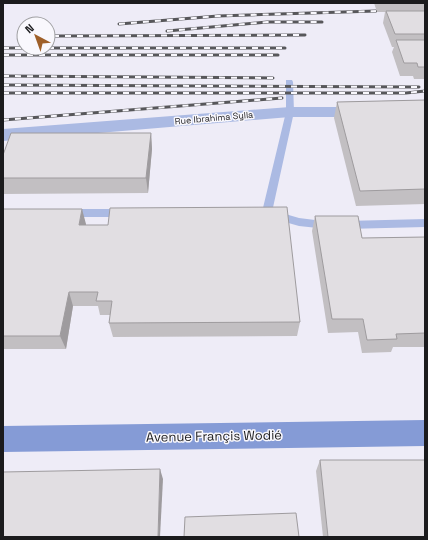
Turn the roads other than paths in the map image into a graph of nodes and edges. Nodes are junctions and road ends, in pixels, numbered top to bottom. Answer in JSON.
{"nodes":[{"id":1,"x":290,"y":82,"type":"dead end"},
{"id":2,"x":290,"y":112,"type":"junction"},
{"id":3,"x":377,"y":112,"type":"edge"},
{"id":4,"x":3,"y":136,"type":"edge"},
{"id":5,"x":59,"y":213,"type":"edge"},
{"id":6,"x":131,"y":213,"type":"edge"},
{"id":7,"x":425,"y":222,"type":"edge"},
{"id":8,"x":425,"y":433,"type":"edge"},
{"id":9,"x":3,"y":439,"type":"edge"}],
"edges":[{"from":1,"to":2,"type":"lane"},
{"from":2,"to":3,"type":"street","name":"Rue Ibrahima Sylla"},
{"from":2,"to":4,"type":"street","name":"Rue Ibrahima Sylla"},
{"from":2,"to":7,"type":"lane"},
{"from":5,"to":6,"type":"lane"},
{"from":8,"to":9,"type":"main road","name":"Avenue Françis Wodié"}]}
